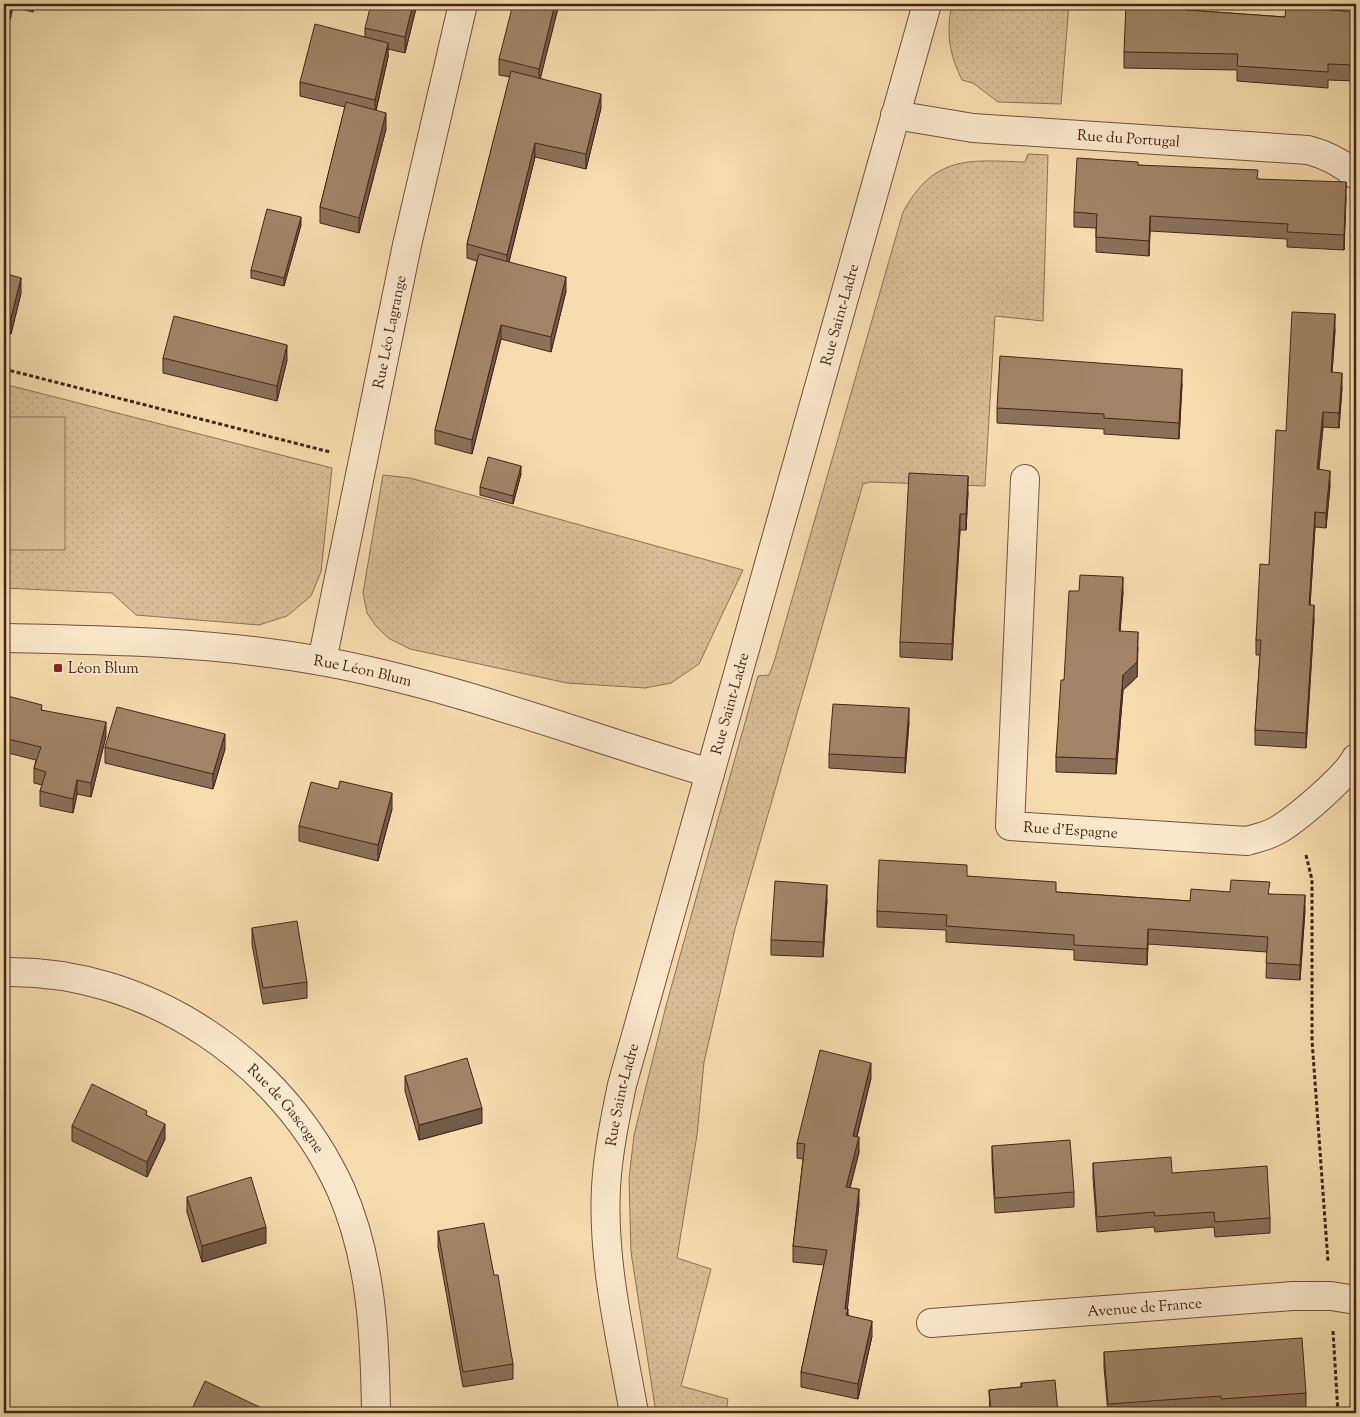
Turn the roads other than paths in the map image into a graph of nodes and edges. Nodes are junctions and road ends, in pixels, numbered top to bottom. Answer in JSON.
{"nodes":[{"id":1,"x":463,"y":4,"type":"edge"},
{"id":2,"x":927,"y":4,"type":"edge"},
{"id":3,"x":895,"y":115,"type":"junction"},
{"id":4,"x":1356,"y":175,"type":"edge"},
{"id":5,"x":1025,"y":480,"type":"dead end"},
{"id":6,"x":4,"y":638,"type":"edge"},
{"id":7,"x":322,"y":661,"type":"junction"},
{"id":8,"x":1356,"y":758,"type":"edge"},
{"id":9,"x":710,"y":773,"type":"junction"},
{"id":10,"x":4,"y":972,"type":"edge"},
{"id":11,"x":1343,"y":1298,"type":"edge"},
{"id":12,"x":931,"y":1322,"type":"dead end"},
{"id":13,"x":376,"y":1413,"type":"edge"},
{"id":14,"x":634,"y":1413,"type":"edge"}],
"edges":[{"from":1,"to":7,"type":"street","name":"Rue Léo Lagrange"},
{"from":2,"to":3,"type":"street","name":"Rue Saint-Ladre"},
{"from":3,"to":4,"type":"street","name":"Rue du Portugal"},
{"from":3,"to":9,"type":"street","name":"Rue Saint-Ladre"},
{"from":5,"to":8,"type":"street","name":"Rue d'Espagne"},
{"from":6,"to":7,"type":"street","name":"Rue Léon Blum"},
{"from":7,"to":9,"type":"street","name":"Rue Léon Blum"},
{"from":9,"to":14,"type":"street","name":"Rue Saint-Ladre"},
{"from":10,"to":13,"type":"street","name":"Rue de Gascogne"},
{"from":11,"to":12,"type":"street","name":"Avenue de France"}]}
